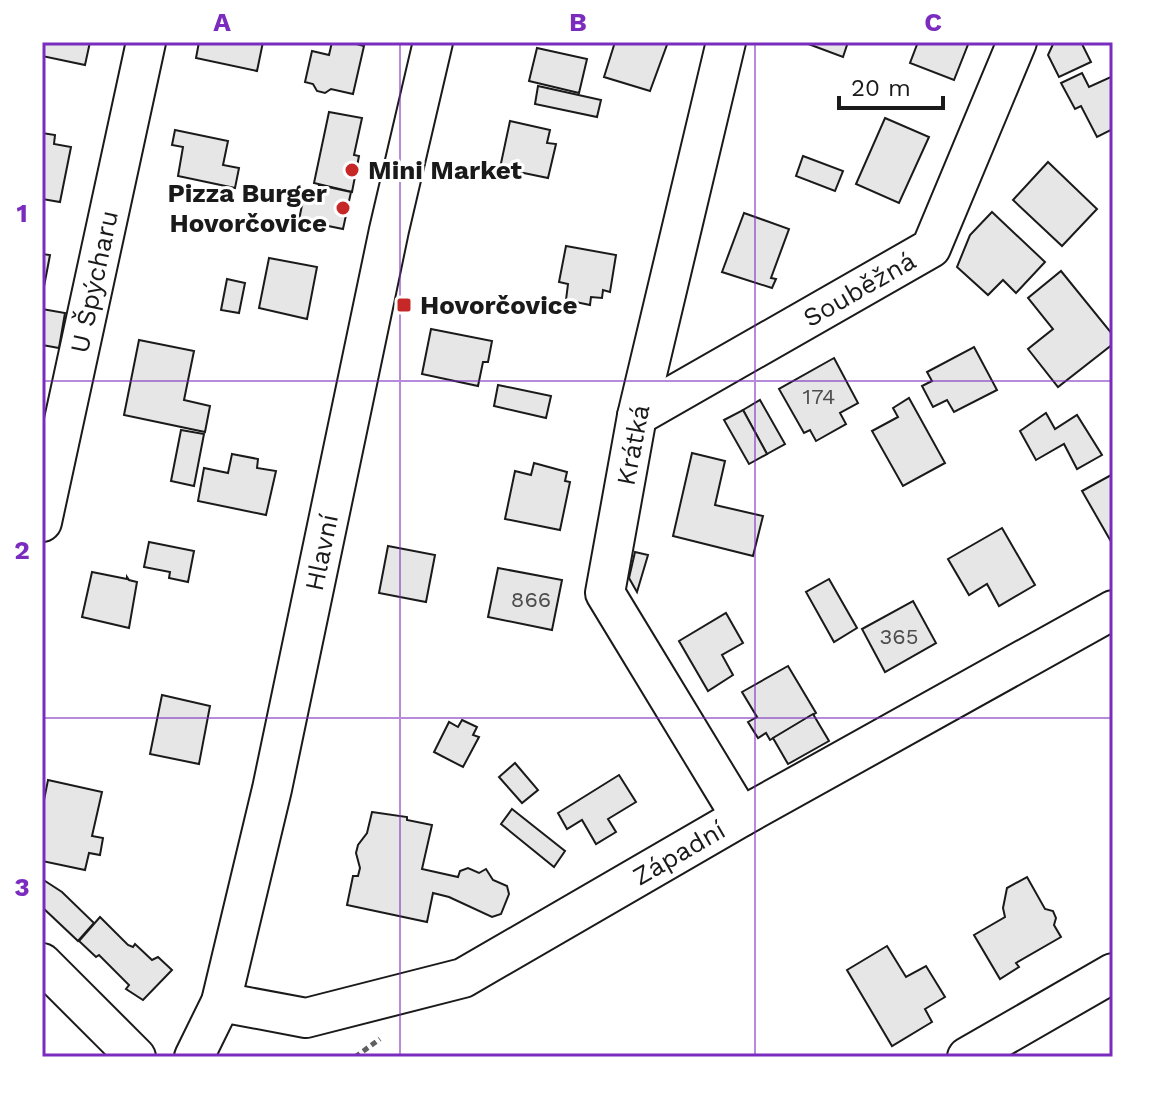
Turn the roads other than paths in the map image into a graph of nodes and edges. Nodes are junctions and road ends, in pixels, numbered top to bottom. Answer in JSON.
{"nodes":[{"id":1,"x":146,"y":42,"type":"edge"},
{"id":2,"x":433,"y":42,"type":"edge"},
{"id":3,"x":726,"y":42,"type":"edge"},
{"id":4,"x":1017,"y":42,"type":"edge"},
{"id":5,"x":637,"y":416,"type":"junction"},
{"id":6,"x":42,"y":522,"type":"edge"},
{"id":7,"x":1113,"y":610,"type":"edge"},
{"id":8,"x":741,"y":817,"type":"junction"},
{"id":9,"x":42,"y":963,"type":"edge"},
{"id":10,"x":1113,"y":973,"type":"edge"},
{"id":11,"x":221,"y":1002,"type":"junction"},
{"id":12,"x":136,"y":1057,"type":"edge"},
{"id":13,"x":194,"y":1057,"type":"edge"},
{"id":14,"x":967,"y":1057,"type":"edge"}],
"edges":[{"from":1,"to":6,"type":"street","name":"U Špýcharu"},
{"from":2,"to":11,"type":"street","name":"Hlavní"},
{"from":3,"to":5,"type":"street","name":"Krátká"},
{"from":4,"to":5,"type":"street","name":"Souběžná"},
{"from":5,"to":8,"type":"street","name":"Krátká"},
{"from":7,"to":8,"type":"street","name":"Západní"},
{"from":8,"to":11,"type":"street","name":"Západní"},
{"from":9,"to":12,"type":"street"},
{"from":10,"to":14,"type":"street"},
{"from":11,"to":13,"type":"street","name":"Hlavní"}]}
